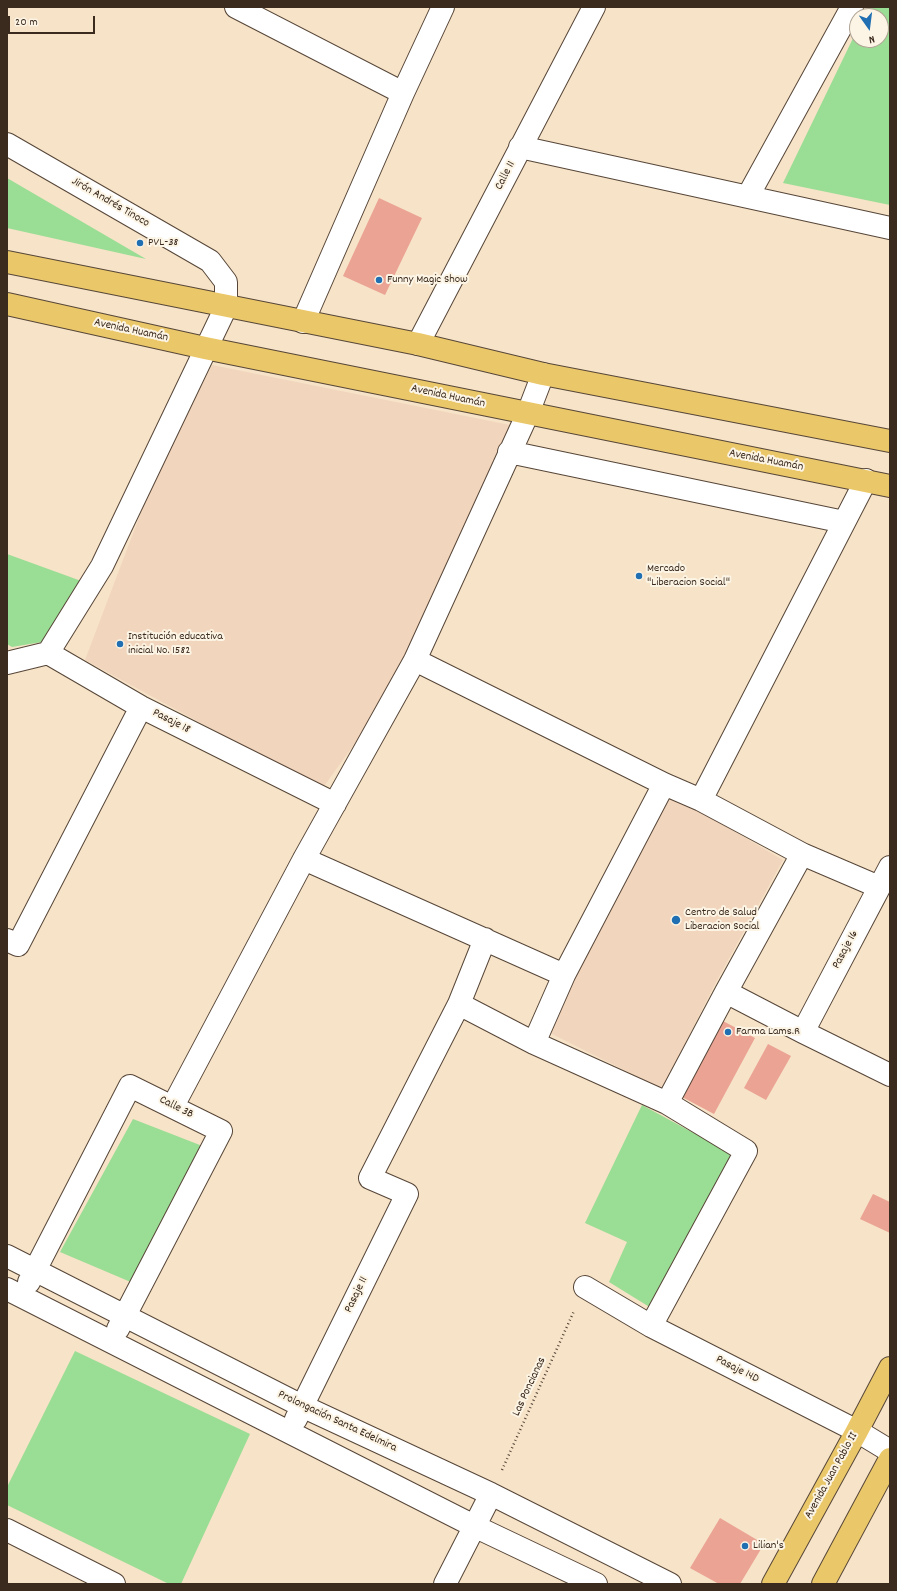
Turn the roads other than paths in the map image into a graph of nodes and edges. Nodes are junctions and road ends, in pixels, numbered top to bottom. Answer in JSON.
{"nodes":[{"id":1,"x":236,"y":7,"type":"edge"},
{"id":2,"x":443,"y":7,"type":"edge"},
{"id":3,"x":594,"y":7,"type":"edge"},
{"id":4,"x":852,"y":7,"type":"edge"},
{"id":5,"x":403,"y":94,"type":"junction"},
{"id":6,"x":7,"y":144,"type":"edge"},
{"id":7,"x":520,"y":147,"type":"junction"},
{"id":8,"x":748,"y":196,"type":"junction"},
{"id":9,"x":890,"y":228,"type":"edge"},
{"id":10,"x":7,"y":262,"type":"edge"},
{"id":11,"x":7,"y":304,"type":"edge"},
{"id":12,"x":226,"y":307,"type":"junction"},
{"id":13,"x":303,"y":322,"type":"junction"},
{"id":14,"x":418,"y":344,"type":"junction"},
{"id":15,"x":205,"y":348,"type":"junction"},
{"id":16,"x":543,"y":374,"type":"junction"},
{"id":17,"x":528,"y":413,"type":"junction"},
{"id":18,"x":890,"y":442,"type":"edge"},
{"id":19,"x":510,"y":452,"type":"junction"},
{"id":20,"x":866,"y":480,"type":"junction"},
{"id":21,"x":890,"y":486,"type":"edge"},
{"id":22,"x":844,"y":522,"type":"junction"},
{"id":23,"x":48,"y":653,"type":"junction"},
{"id":24,"x":415,"y":660,"type":"junction"},
{"id":25,"x":7,"y":663,"type":"edge"},
{"id":26,"x":141,"y":707,"type":"junction"},
{"id":27,"x":664,"y":784,"type":"junction"},
{"id":28,"x":701,"y":800,"type":"junction"},
{"id":29,"x":336,"y":804,"type":"junction"},
{"id":30,"x":802,"y":854,"type":"junction"},
{"id":31,"x":304,"y":859,"type":"junction"},
{"id":32,"x":890,"y":867,"type":"edge"},
{"id":33,"x":879,"y":887,"type":"junction"},
{"id":34,"x":485,"y":939,"type":"junction"},
{"id":35,"x":7,"y":940,"type":"edge"},
{"id":36,"x":564,"y":975,"type":"junction"},
{"id":37,"x":726,"y":992,"type":"junction"},
{"id":38,"x":459,"y":1004,"type":"junction"},
{"id":39,"x":803,"y":1032,"type":"junction"},
{"id":40,"x":534,"y":1043,"type":"junction"},
{"id":41,"x":890,"y":1075,"type":"edge"},
{"id":42,"x":667,"y":1103,"type":"junction"},
{"id":43,"x":173,"y":1106,"type":"junction"},
{"id":44,"x":7,"y":1256,"type":"edge"},
{"id":45,"x":36,"y":1270,"type":"junction"},
{"id":46,"x":585,"y":1287,"type":"road end"},
{"id":47,"x":14,"y":1292,"type":"edge"},
{"id":48,"x":124,"y":1316,"type":"junction"},
{"id":49,"x":652,"y":1326,"type":"junction"},
{"id":50,"x":112,"y":1341,"type":"junction"},
{"id":51,"x":890,"y":1368,"type":"edge"},
{"id":52,"x":302,"y":1406,"type":"junction"},
{"id":53,"x":857,"y":1431,"type":"junction"},
{"id":54,"x":289,"y":1432,"type":"junction"},
{"id":55,"x":890,"y":1451,"type":"edge"},
{"id":56,"x":890,"y":1459,"type":"edge"},
{"id":57,"x":491,"y":1494,"type":"junction"},
{"id":58,"x":474,"y":1526,"type":"junction"},
{"id":59,"x":7,"y":1530,"type":"edge"},
{"id":60,"x":114,"y":1584,"type":"edge"},
{"id":61,"x":445,"y":1584,"type":"edge"},
{"id":62,"x":596,"y":1584,"type":"edge"},
{"id":63,"x":670,"y":1584,"type":"edge"},
{"id":64,"x":773,"y":1584,"type":"edge"},
{"id":65,"x":823,"y":1584,"type":"edge"}],
"edges":[{"from":1,"to":5,"type":"street"},
{"from":2,"to":5,"type":"street"},
{"from":3,"to":7,"type":"street","name":"Calle 11"},
{"from":4,"to":8,"type":"street"},
{"from":5,"to":13,"type":"street"},
{"from":6,"to":12,"type":"street","name":"Jirón Andrés Tinoco"},
{"from":7,"to":8,"type":"street"},
{"from":7,"to":14,"type":"street","name":"Calle 11"},
{"from":8,"to":9,"type":"street"},
{"from":10,"to":12,"type":"main road"},
{"from":11,"to":15,"type":"main road","name":"Avenida Huamán"},
{"from":12,"to":13,"type":"main road"},
{"from":12,"to":15,"type":"street"},
{"from":13,"to":14,"type":"main road"},
{"from":14,"to":16,"type":"main road"},
{"from":15,"to":17,"type":"main road","name":"Avenida Huamán"},
{"from":15,"to":23,"type":"street"},
{"from":16,"to":17,"type":"street"},
{"from":16,"to":18,"type":"main road"},
{"from":17,"to":19,"type":"street"},
{"from":17,"to":20,"type":"main road","name":"Avenida Huamán"},
{"from":19,"to":22,"type":"street"},
{"from":19,"to":24,"type":"street"},
{"from":20,"to":21,"type":"main road","name":"Avenida Huamán"},
{"from":20,"to":22,"type":"street"},
{"from":22,"to":28,"type":"street"},
{"from":23,"to":25,"type":"street"},
{"from":23,"to":26,"type":"street","name":"Pasaje 18"},
{"from":24,"to":27,"type":"street"},
{"from":24,"to":29,"type":"street"},
{"from":26,"to":29,"type":"street","name":"Pasaje 18"},
{"from":26,"to":35,"type":"street"},
{"from":27,"to":28,"type":"street"},
{"from":27,"to":36,"type":"street"},
{"from":28,"to":30,"type":"street"},
{"from":29,"to":31,"type":"street"},
{"from":30,"to":33,"type":"street"},
{"from":30,"to":37,"type":"street"},
{"from":31,"to":34,"type":"street"},
{"from":31,"to":43,"type":"street"},
{"from":32,"to":33,"type":"street","name":"Pasaje 16"},
{"from":33,"to":39,"type":"street","name":"Pasaje 16"},
{"from":34,"to":36,"type":"street"},
{"from":34,"to":38,"type":"street"},
{"from":36,"to":40,"type":"street"},
{"from":37,"to":39,"type":"street"},
{"from":37,"to":42,"type":"street"},
{"from":38,"to":40,"type":"street"},
{"from":38,"to":52,"type":"street","name":"Pasaje 11"},
{"from":39,"to":41,"type":"street"},
{"from":40,"to":42,"type":"street"},
{"from":42,"to":49,"type":"street"},
{"from":43,"to":45,"type":"street","name":"Calle 3B"},
{"from":43,"to":48,"type":"street","name":"Calle 3B"},
{"from":44,"to":45,"type":"street","name":"Prolongación Santa Edelmira"},
{"from":45,"to":47,"type":"street","name":"Calle 3B"},
{"from":45,"to":48,"type":"street","name":"Prolongación Santa Edelmira"},
{"from":46,"to":49,"type":"street","name":"Pasaje 14D"},
{"from":47,"to":50,"type":"street"},
{"from":48,"to":50,"type":"street","name":"Calle 3B"},
{"from":48,"to":52,"type":"street","name":"Prolongación Santa Edelmira"},
{"from":49,"to":53,"type":"street","name":"Pasaje 14D"},
{"from":50,"to":54,"type":"street"},
{"from":51,"to":53,"type":"main road","name":"Avenida Juan Pablo II"},
{"from":52,"to":54,"type":"street","name":"Pasaje 11"},
{"from":52,"to":57,"type":"street","name":"Prolongación Santa Edelmira"},
{"from":53,"to":55,"type":"street","name":"Pasaje 14D"},
{"from":53,"to":64,"type":"main road","name":"Avenida Juan Pablo II"},
{"from":54,"to":58,"type":"street"},
{"from":56,"to":65,"type":"main road"},
{"from":57,"to":58,"type":"street"},
{"from":57,"to":63,"type":"street","name":"Prolongación Santa Edelmira"},
{"from":58,"to":61,"type":"street"},
{"from":58,"to":62,"type":"street"},
{"from":59,"to":60,"type":"street"}]}
